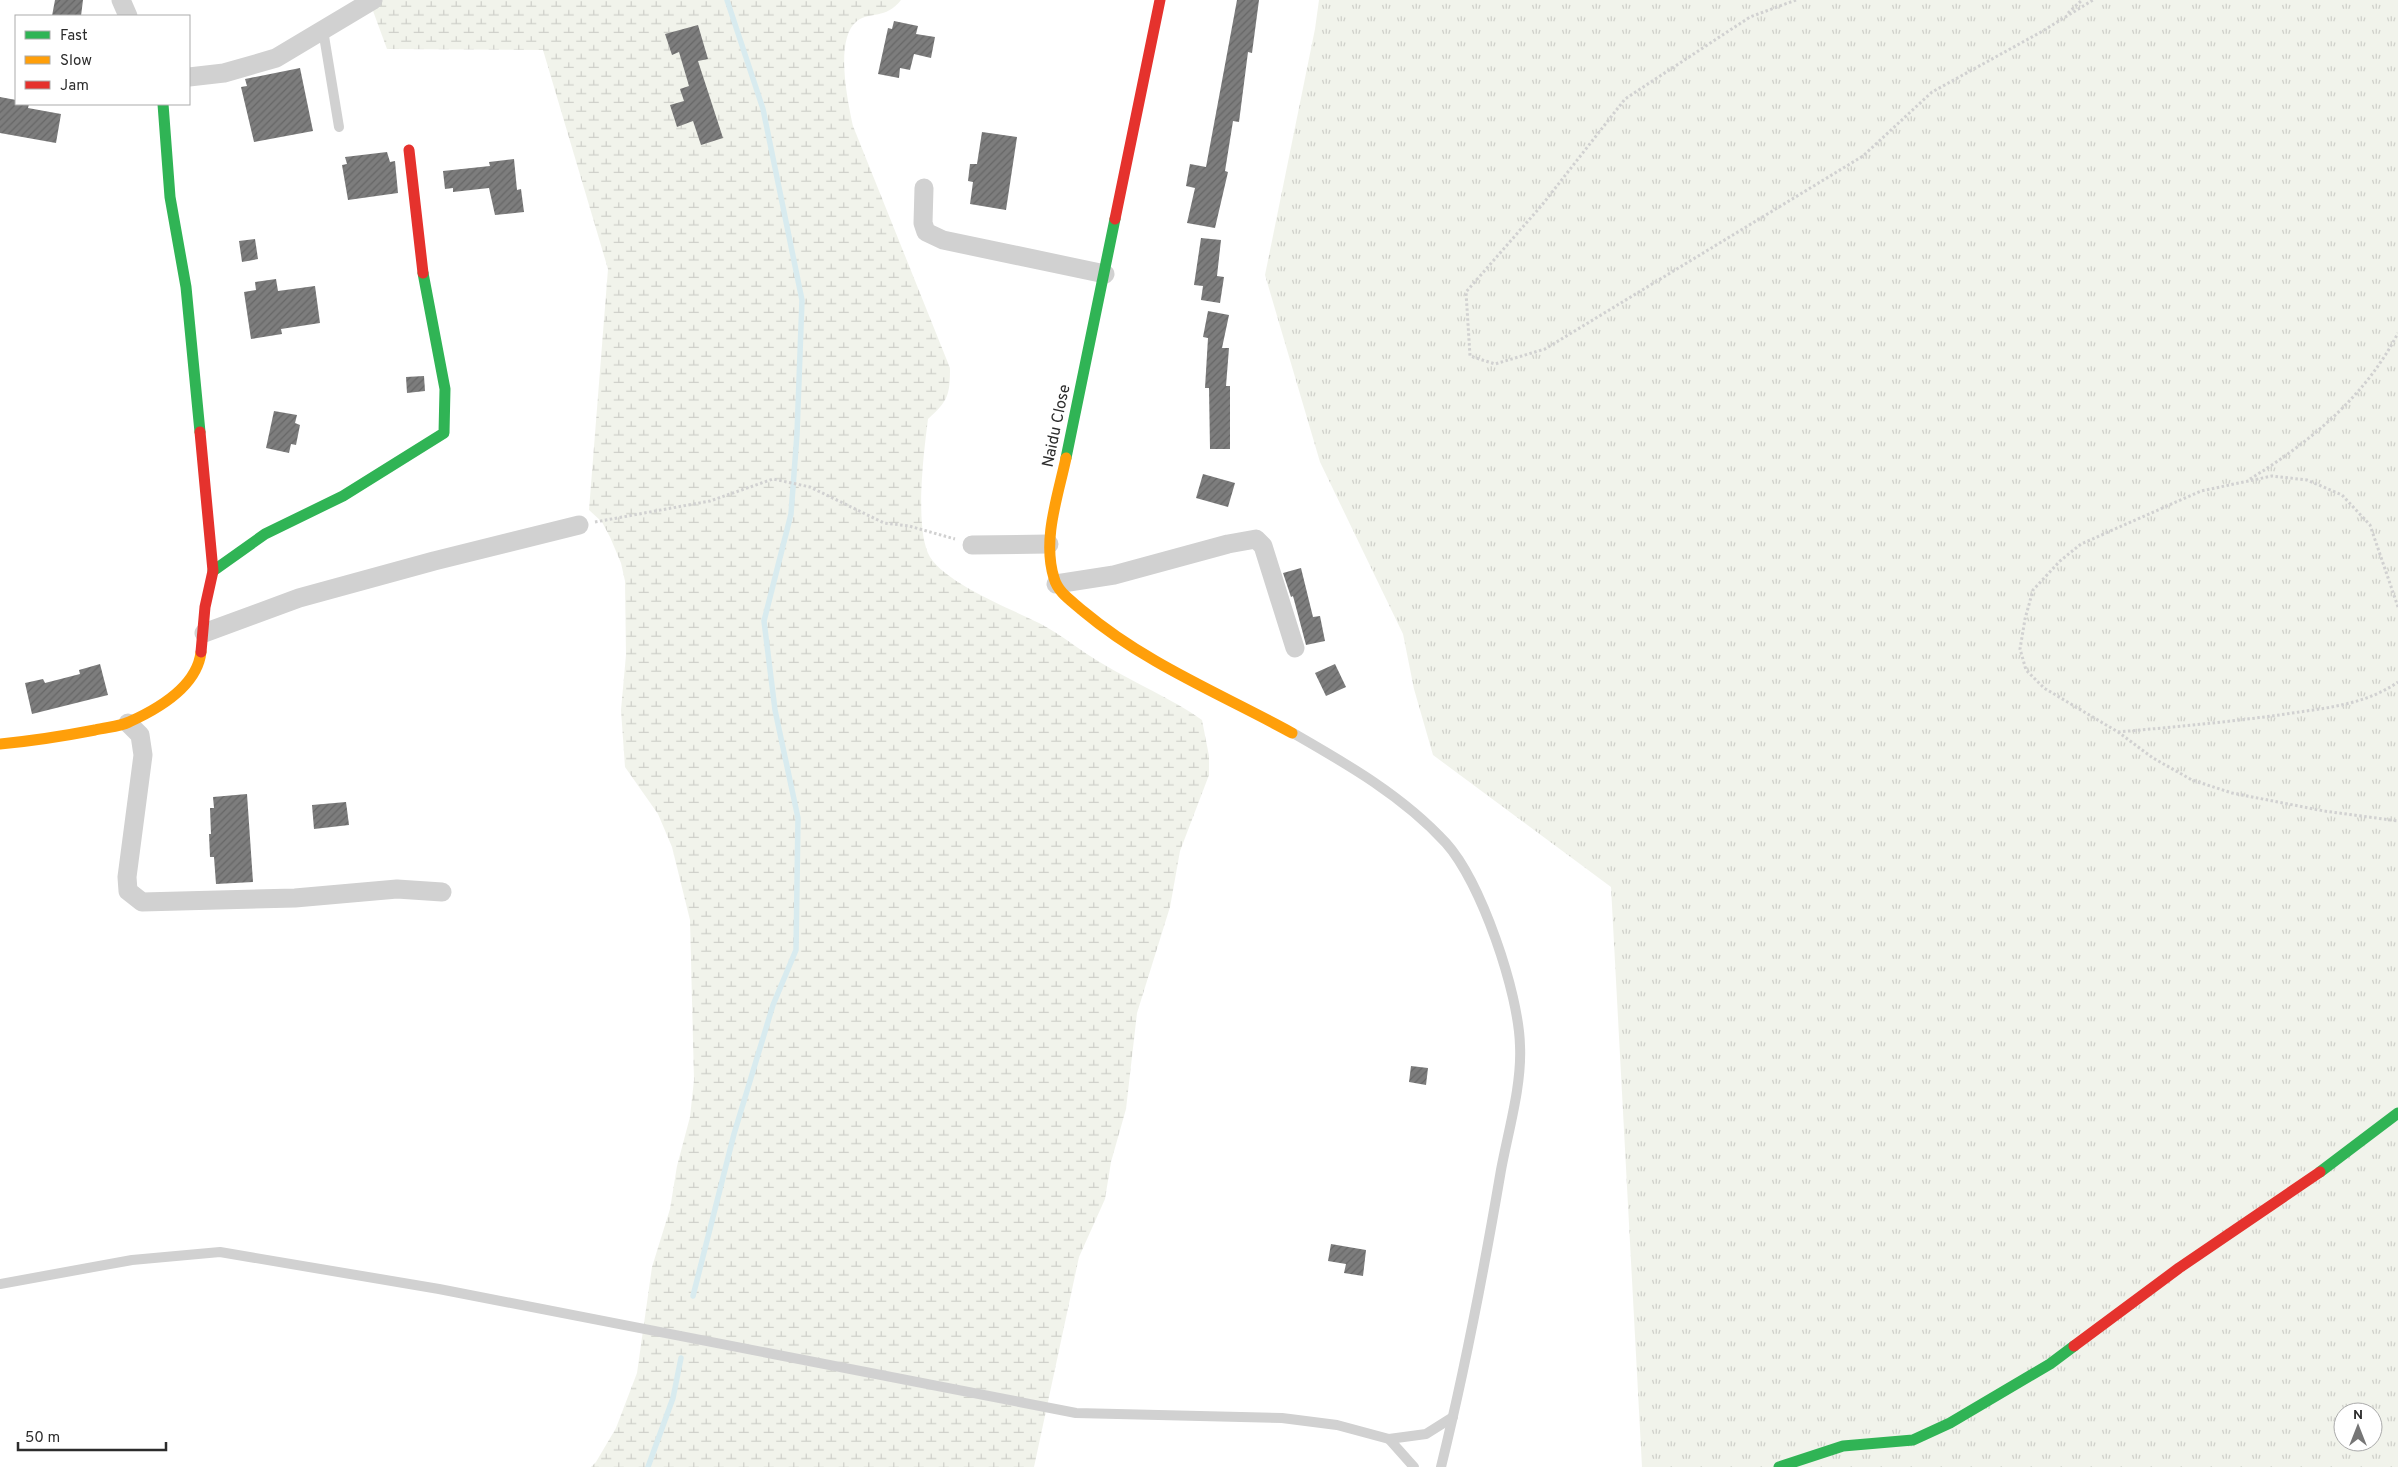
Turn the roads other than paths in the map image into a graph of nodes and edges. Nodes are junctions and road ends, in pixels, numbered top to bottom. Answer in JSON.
{"nodes":[{"id":1,"x":121,"y":0,"type":"edge"},
{"id":2,"x":373,"y":0,"type":"edge"},
{"id":3,"x":1160,"y":0,"type":"edge"},
{"id":4,"x":128,"y":15,"type":"edge"},
{"id":5,"x":323,"y":30,"type":"junction"},
{"id":6,"x":190,"y":77,"type":"edge"},
{"id":7,"x":163,"y":105,"type":"edge"},
{"id":8,"x":339,"y":127,"type":"dead end"},
{"id":9,"x":409,"y":150,"type":"dead end"},
{"id":10,"x":924,"y":188,"type":"dead end"},
{"id":11,"x":1105,"y":274,"type":"junction"},
{"id":12,"x":580,"y":525,"type":"road end"},
{"id":13,"x":1049,"y":544,"type":"junction"},
{"id":14,"x":972,"y":545,"type":"road end"},
{"id":15,"x":213,"y":571,"type":"junction"},
{"id":16,"x":1056,"y":584,"type":"junction"},
{"id":17,"x":204,"y":633,"type":"junction"},
{"id":18,"x":1295,"y":648,"type":"dead end"},
{"id":19,"x":128,"y":723,"type":"junction"},
{"id":20,"x":1292,"y":733,"type":"joint"},
{"id":21,"x":0,"y":744,"type":"edge"},
{"id":22,"x":442,"y":892,"type":"dead end"},
{"id":23,"x":2398,"y":1113,"type":"edge"},
{"id":24,"x":0,"y":1284,"type":"edge"},
{"id":25,"x":1453,"y":1416,"type":"junction"},
{"id":26,"x":1389,"y":1439,"type":"junction"},
{"id":27,"x":1414,"y":1467,"type":"edge"},
{"id":28,"x":1441,"y":1467,"type":"edge"},
{"id":29,"x":1778,"y":1467,"type":"edge"}],
"edges":[{"from":1,"to":4,"type":"street"},
{"from":2,"to":5,"type":"street"},
{"from":3,"to":11,"type":"street","name":"Naidu Close"},
{"from":5,"to":6,"type":"street"},
{"from":5,"to":8,"type":"lane"},
{"from":7,"to":15,"type":"street"},
{"from":9,"to":15,"type":"street"},
{"from":10,"to":11,"type":"street"},
{"from":11,"to":13,"type":"street","name":"Naidu Close"},
{"from":12,"to":17,"type":"street"},
{"from":13,"to":14,"type":"street"},
{"from":13,"to":16,"type":"street","name":"Naidu Close"},
{"from":15,"to":17,"type":"street"},
{"from":16,"to":18,"type":"street"},
{"from":16,"to":20,"type":"street"},
{"from":17,"to":19,"type":"street"},
{"from":19,"to":21,"type":"street"},
{"from":19,"to":22,"type":"street"},
{"from":20,"to":25,"type":"lane"},
{"from":23,"to":29,"type":"street"},
{"from":24,"to":26,"type":"lane"},
{"from":25,"to":26,"type":"lane"},
{"from":25,"to":28,"type":"lane"},
{"from":26,"to":27,"type":"lane"}]}
